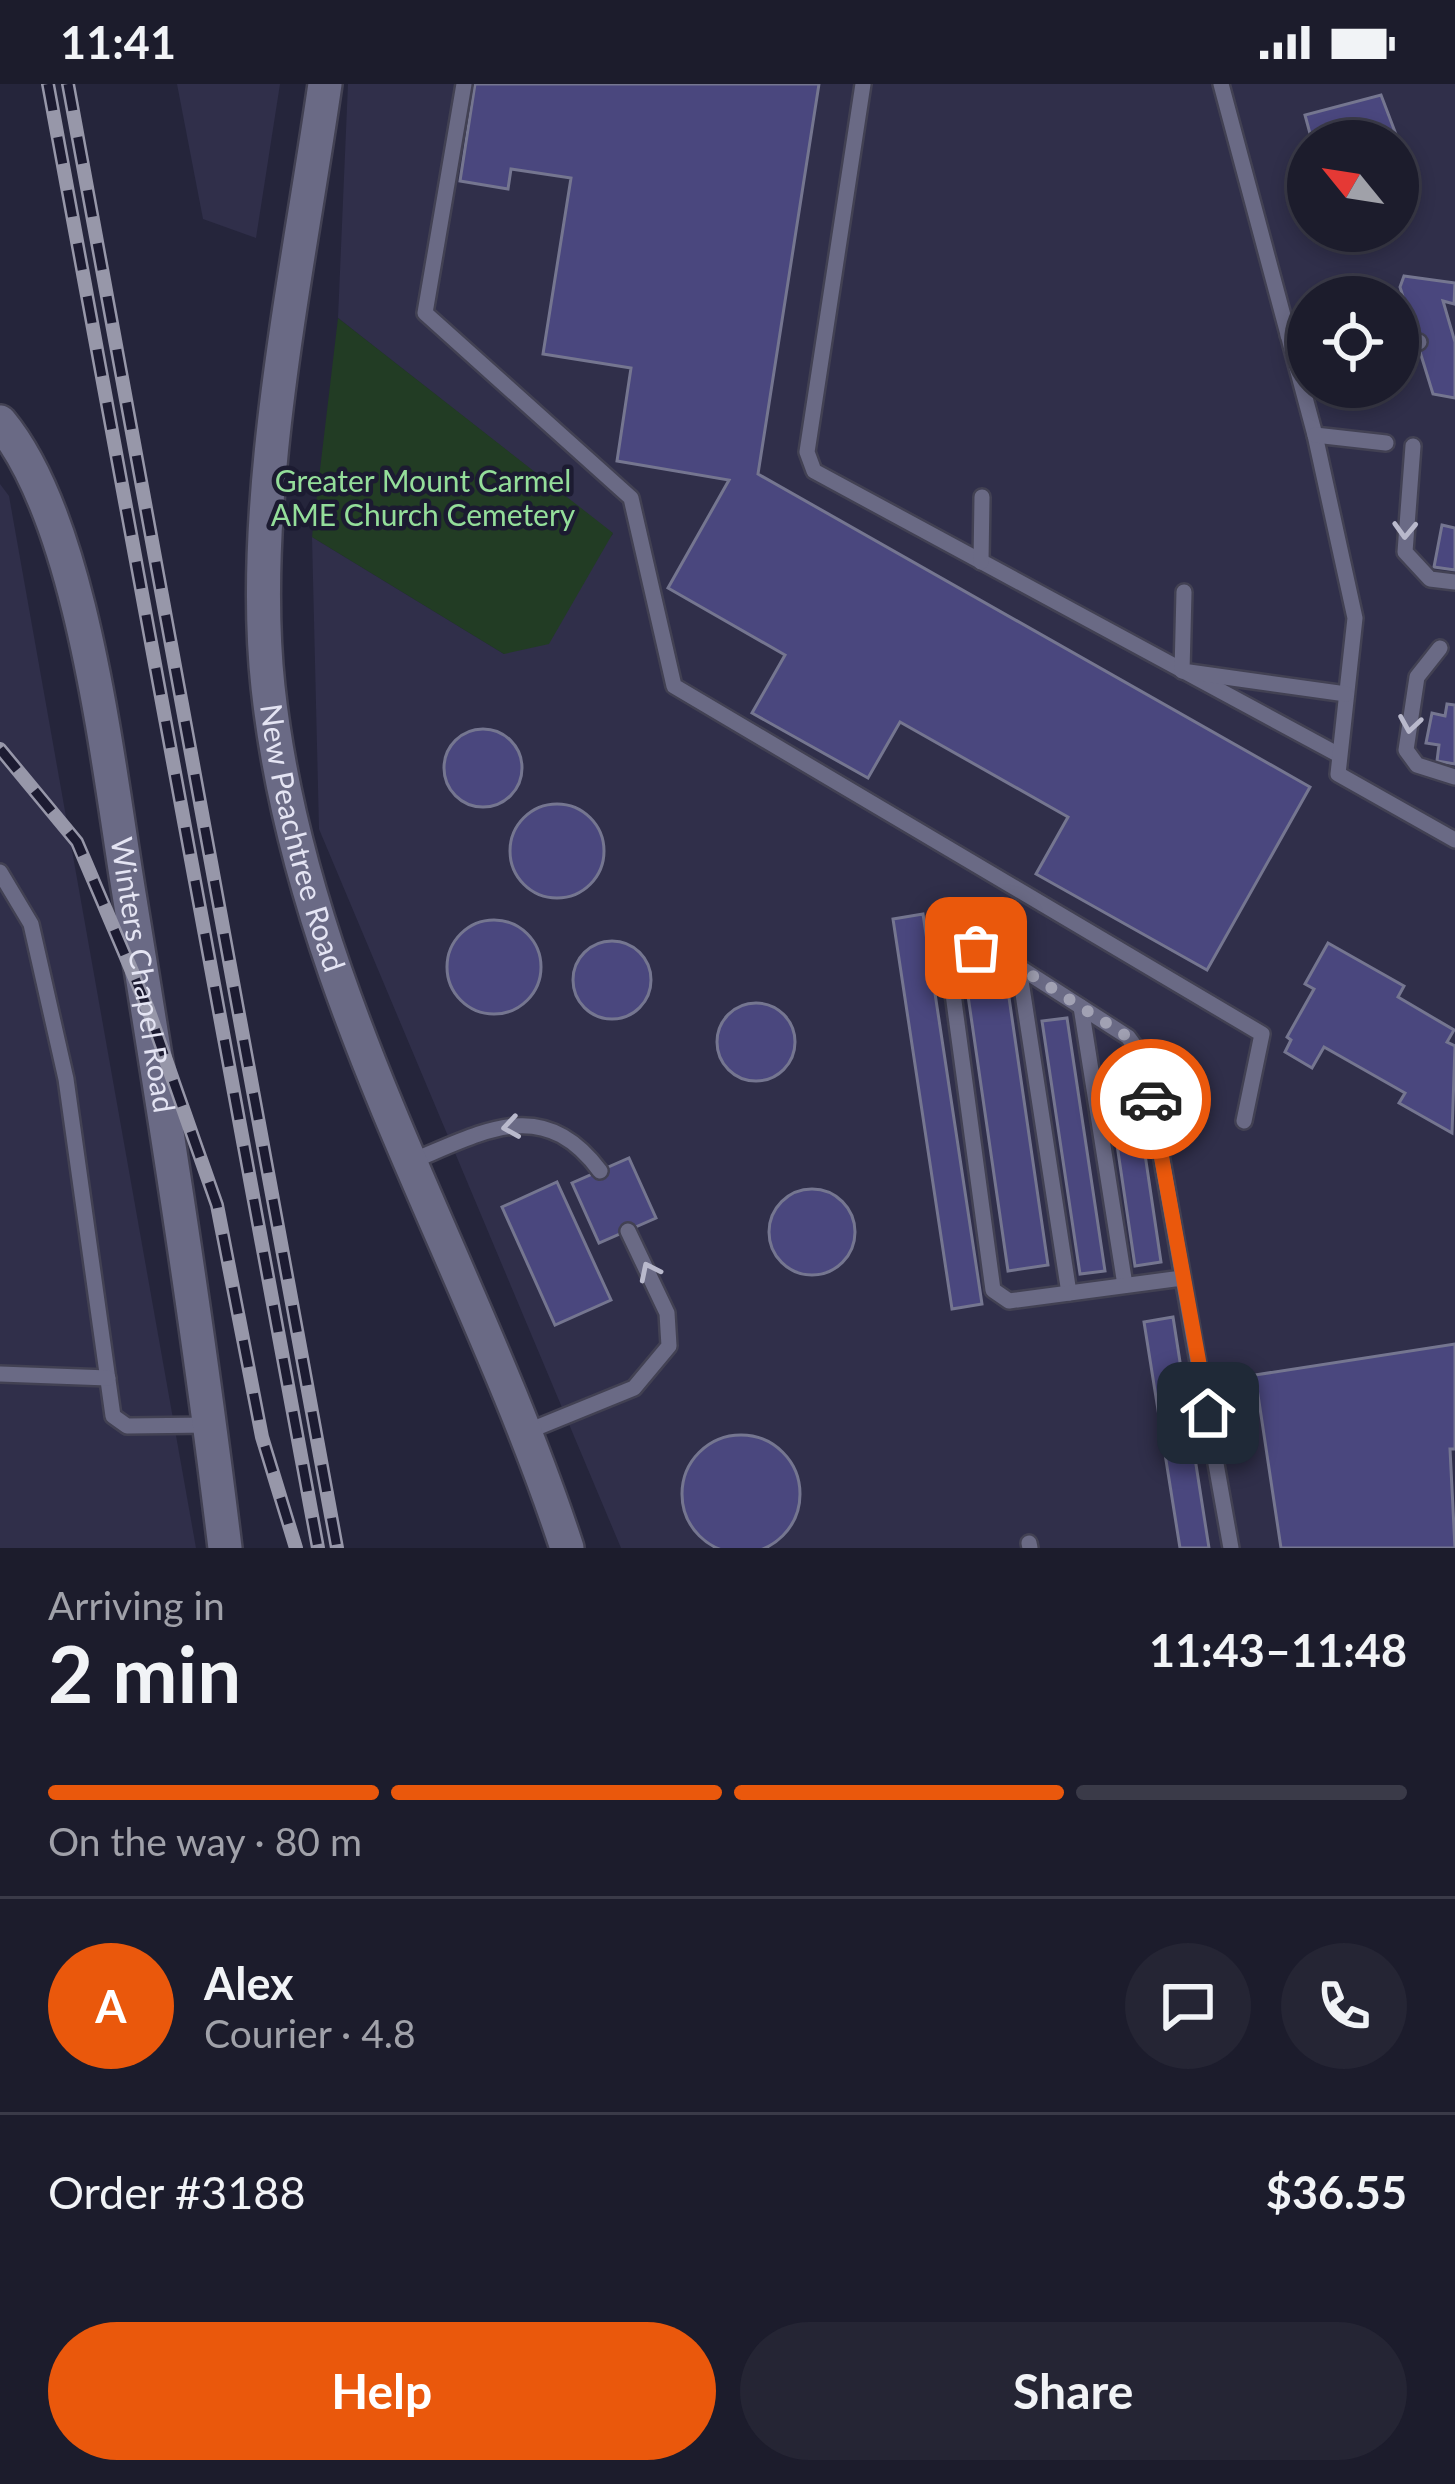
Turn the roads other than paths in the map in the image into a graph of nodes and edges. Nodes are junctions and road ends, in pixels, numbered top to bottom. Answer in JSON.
{"nodes":[{"id":1,"x":325,"y":84,"type":"edge"},
{"id":2,"x":464,"y":84,"type":"edge"},
{"id":3,"x":863,"y":84,"type":"edge"},
{"id":4,"x":1221,"y":84,"type":"edge"},
{"id":5,"x":1287,"y":331,"type":"edge"},
{"id":6,"x":1308,"y":408,"type":"edge"},
{"id":7,"x":0,"y":422,"type":"edge"},
{"id":8,"x":1316,"y":435,"type":"junction"},
{"id":9,"x":1386,"y":443,"type":"dead end"},
{"id":10,"x":1413,"y":446,"type":"dead end"},
{"id":11,"x":982,"y":497,"type":"dead end"},
{"id":12,"x":980,"y":562,"type":"junction"},
{"id":13,"x":1455,"y":582,"type":"edge"},
{"id":14,"x":1184,"y":592,"type":"dead end"},
{"id":15,"x":1440,"y":648,"type":"dead end"},
{"id":16,"x":1182,"y":671,"type":"junction"},
{"id":17,"x":1346,"y":694,"type":"junction"},
{"id":18,"x":1340,"y":755,"type":"junction"},
{"id":19,"x":1455,"y":777,"type":"edge"},
{"id":20,"x":1455,"y":840,"type":"edge"},
{"id":21,"x":0,"y":872,"type":"edge"},
{"id":22,"x":1019,"y":968,"type":"junction"},
{"id":23,"x":1081,"y":1007,"type":"junction"},
{"id":24,"x":1244,"y":1121,"type":"dead end"},
{"id":25,"x":410,"y":1162,"type":"junction"},
{"id":26,"x":599,"y":1172,"type":"dead end"},
{"id":27,"x":628,"y":1231,"type":"dead end"},
{"id":28,"x":1182,"y":1278,"type":"junction"},
{"id":29,"x":1125,"y":1286,"type":"junction"},
{"id":30,"x":1069,"y":1293,"type":"junction"},
{"id":31,"x":0,"y":1374,"type":"edge"},
{"id":32,"x":108,"y":1378,"type":"junction"},
{"id":33,"x":210,"y":1425,"type":"junction"},
{"id":34,"x":526,"y":1432,"type":"junction"},
{"id":35,"x":224,"y":1548,"type":"edge"},
{"id":36,"x":567,"y":1548,"type":"edge"},
{"id":37,"x":1231,"y":1548,"type":"edge"}],
"edges":[{"from":1,"to":25,"type":"street","name":"New Peachtree Road"},
{"from":2,"to":24,"type":"lane"},
{"from":3,"to":12,"type":"lane"},
{"from":4,"to":5,"type":"lane"},
{"from":6,"to":8,"type":"lane"},
{"from":7,"to":33,"type":"street","name":"Winters Chapel Road"},
{"from":8,"to":9,"type":"lane"},
{"from":8,"to":17,"type":"lane"},
{"from":10,"to":13,"type":"lane","one_way":true},
{"from":11,"to":12,"type":"lane"},
{"from":12,"to":16,"type":"lane"},
{"from":14,"to":16,"type":"lane"},
{"from":15,"to":19,"type":"lane","one_way":true},
{"from":16,"to":17,"type":"lane"},
{"from":16,"to":18,"type":"lane"},
{"from":17,"to":18,"type":"lane"},
{"from":18,"to":20,"type":"lane"},
{"from":21,"to":32,"type":"lane"},
{"from":22,"to":23,"type":"lane"},
{"from":22,"to":30,"type":"lane"},
{"from":22,"to":30,"type":"lane"},
{"from":23,"to":28,"type":"lane"},
{"from":23,"to":29,"type":"lane"},
{"from":26,"to":25,"type":"lane","one_way":true},
{"from":25,"to":34,"type":"street","name":"New Peachtree Road"},
{"from":34,"to":27,"type":"lane","one_way":true},
{"from":28,"to":29,"type":"lane"},
{"from":28,"to":37,"type":"lane"},
{"from":29,"to":30,"type":"lane"},
{"from":31,"to":32,"type":"lane"},
{"from":32,"to":33,"type":"lane"},
{"from":33,"to":35,"type":"street","name":"Winters Chapel Road"},
{"from":34,"to":36,"type":"street","name":"New Peachtree Road"}]}
